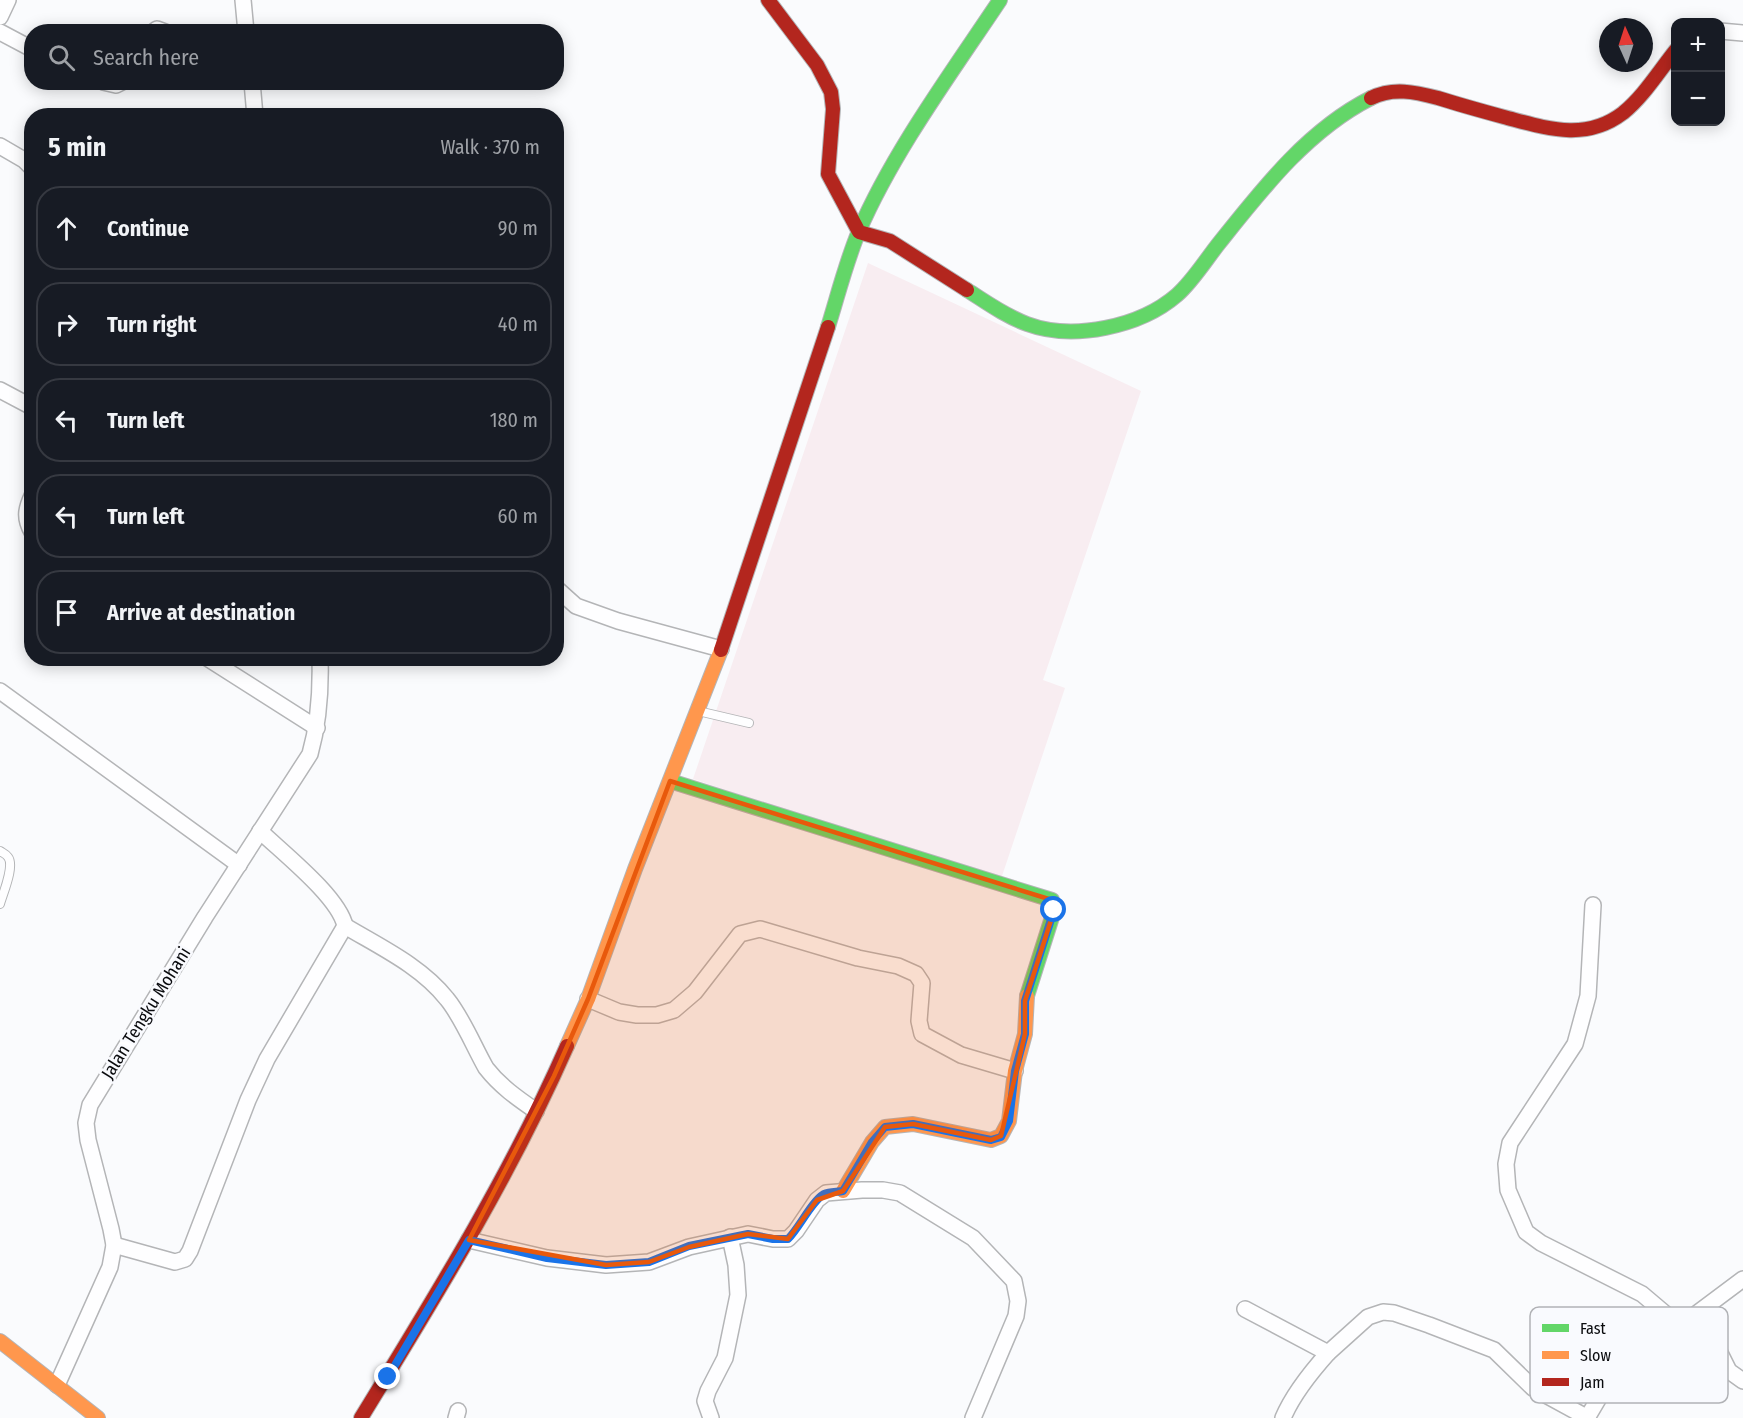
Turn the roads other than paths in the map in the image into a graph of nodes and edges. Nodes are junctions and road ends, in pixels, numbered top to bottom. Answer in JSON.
{"nodes":[{"id":1,"x":8,"y":0,"type":"edge"},
{"id":2,"x":243,"y":0,"type":"edge"},
{"id":3,"x":768,"y":0,"type":"edge"},
{"id":4,"x":1000,"y":0,"type":"edge"},
{"id":5,"x":0,"y":17,"type":"edge"},
{"id":6,"x":245,"y":24,"type":"edge"},
{"id":7,"x":1725,"y":31,"type":"edge"},
{"id":8,"x":0,"y":32,"type":"edge"},
{"id":9,"x":1743,"y":33,"type":"edge"},
{"id":10,"x":24,"y":45,"type":"edge"},
{"id":11,"x":1671,"y":57,"type":"edge"},
{"id":12,"x":253,"y":90,"type":"edge"},
{"id":13,"x":254,"y":108,"type":"edge"},
{"id":14,"x":0,"y":146,"type":"edge"},
{"id":15,"x":24,"y":160,"type":"edge"},
{"id":16,"x":859,"y":232,"type":"junction"},
{"id":17,"x":0,"y":390,"type":"edge"},
{"id":18,"x":24,"y":403,"type":"edge"},
{"id":19,"x":564,"y":595,"type":"edge"},
{"id":20,"x":721,"y":650,"type":"junction"},
{"id":21,"x":220,"y":666,"type":"edge"},
{"id":22,"x":320,"y":666,"type":"edge"},
{"id":23,"x":0,"y":691,"type":"edge"},
{"id":24,"x":697,"y":711,"type":"junction"},
{"id":25,"x":749,"y":723,"type":"dead end"},
{"id":26,"x":317,"y":728,"type":"junction"},
{"id":27,"x":670,"y":781,"type":"junction"},
{"id":28,"x":260,"y":831,"type":"junction"},
{"id":29,"x":0,"y":851,"type":"edge"},
{"id":30,"x":238,"y":865,"type":"junction"},
{"id":31,"x":0,"y":904,"type":"edge"},
{"id":32,"x":1593,"y":905,"type":"dead end"},
{"id":33,"x":345,"y":926,"type":"junction"},
{"id":34,"x":588,"y":999,"type":"junction"},
{"id":35,"x":1015,"y":1071,"type":"junction"},
{"id":36,"x":536,"y":1111,"type":"junction"},
{"id":37,"x":843,"y":1191,"type":"junction"},
{"id":38,"x":729,"y":1237,"type":"junction"},
{"id":39,"x":469,"y":1240,"type":"junction"},
{"id":40,"x":114,"y":1245,"type":"junction"},
{"id":41,"x":1743,"y":1279,"type":"edge"},
{"id":42,"x":1657,"y":1307,"type":"edge"},
{"id":43,"x":1707,"y":1307,"type":"edge"},
{"id":44,"x":1245,"y":1309,"type":"dead end"},
{"id":45,"x":0,"y":1341,"type":"edge"},
{"id":46,"x":1328,"y":1353,"type":"junction"},
{"id":47,"x":1728,"y":1369,"type":"edge"},
{"id":48,"x":1743,"y":1381,"type":"edge"},
{"id":49,"x":57,"y":1385,"type":"junction"},
{"id":50,"x":1530,"y":1385,"type":"edge"},
{"id":51,"x":1560,"y":1403,"type":"edge"},
{"id":52,"x":1596,"y":1403,"type":"edge"},
{"id":53,"x":98,"y":1418,"type":"edge"},
{"id":54,"x":361,"y":1418,"type":"edge"},
{"id":55,"x":711,"y":1418,"type":"edge"},
{"id":56,"x":974,"y":1418,"type":"edge"},
{"id":57,"x":1283,"y":1418,"type":"edge"},
{"id":58,"x":1587,"y":1418,"type":"edge"}],
"edges":[{"from":1,"to":5,"type":"street"},
{"from":2,"to":6,"type":"street"},
{"from":3,"to":16,"type":"street"},
{"from":4,"to":16,"type":"street"},
{"from":7,"to":9,"type":"street"},
{"from":8,"to":10,"type":"street"},
{"from":11,"to":16,"type":"street"},
{"from":12,"to":13,"type":"street"},
{"from":14,"to":15,"type":"street"},
{"from":16,"to":20,"type":"street"},
{"from":17,"to":18,"type":"street"},
{"from":19,"to":20,"type":"street"},
{"from":20,"to":24,"type":"street"},
{"from":21,"to":26,"type":"street"},
{"from":22,"to":26,"type":"street","name":"Jalan Tengku Mohani"},
{"from":23,"to":30,"type":"street"},
{"from":24,"to":25,"type":"lane"},
{"from":24,"to":27,"type":"street"},
{"from":26,"to":28,"type":"street","name":"Jalan Tengku Mohani"},
{"from":27,"to":34,"type":"street"},
{"from":27,"to":35,"type":"street"},
{"from":28,"to":30,"type":"street","name":"Jalan Tengku Mohani"},
{"from":28,"to":33,"type":"street"},
{"from":29,"to":31,"type":"lane"},
{"from":30,"to":40,"type":"street","name":"Jalan Tengku Mohani"},
{"from":32,"to":42,"type":"street"},
{"from":33,"to":36,"type":"street"},
{"from":33,"to":40,"type":"street"},
{"from":34,"to":35,"type":"street"},
{"from":34,"to":36,"type":"street"},
{"from":35,"to":37,"type":"street"},
{"from":36,"to":39,"type":"street"},
{"from":37,"to":38,"type":"street"},
{"from":37,"to":56,"type":"street"},
{"from":38,"to":39,"type":"street"},
{"from":38,"to":55,"type":"street"},
{"from":39,"to":54,"type":"street"},
{"from":40,"to":49,"type":"street","name":"Jalan Tengku Mohani"},
{"from":41,"to":43,"type":"street"},
{"from":44,"to":46,"type":"street"},
{"from":45,"to":49,"type":"street"},
{"from":46,"to":50,"type":"street"},
{"from":46,"to":57,"type":"street"},
{"from":47,"to":48,"type":"street"},
{"from":49,"to":53,"type":"street"},
{"from":51,"to":58,"type":"street"},
{"from":52,"to":58,"type":"street"}]}
